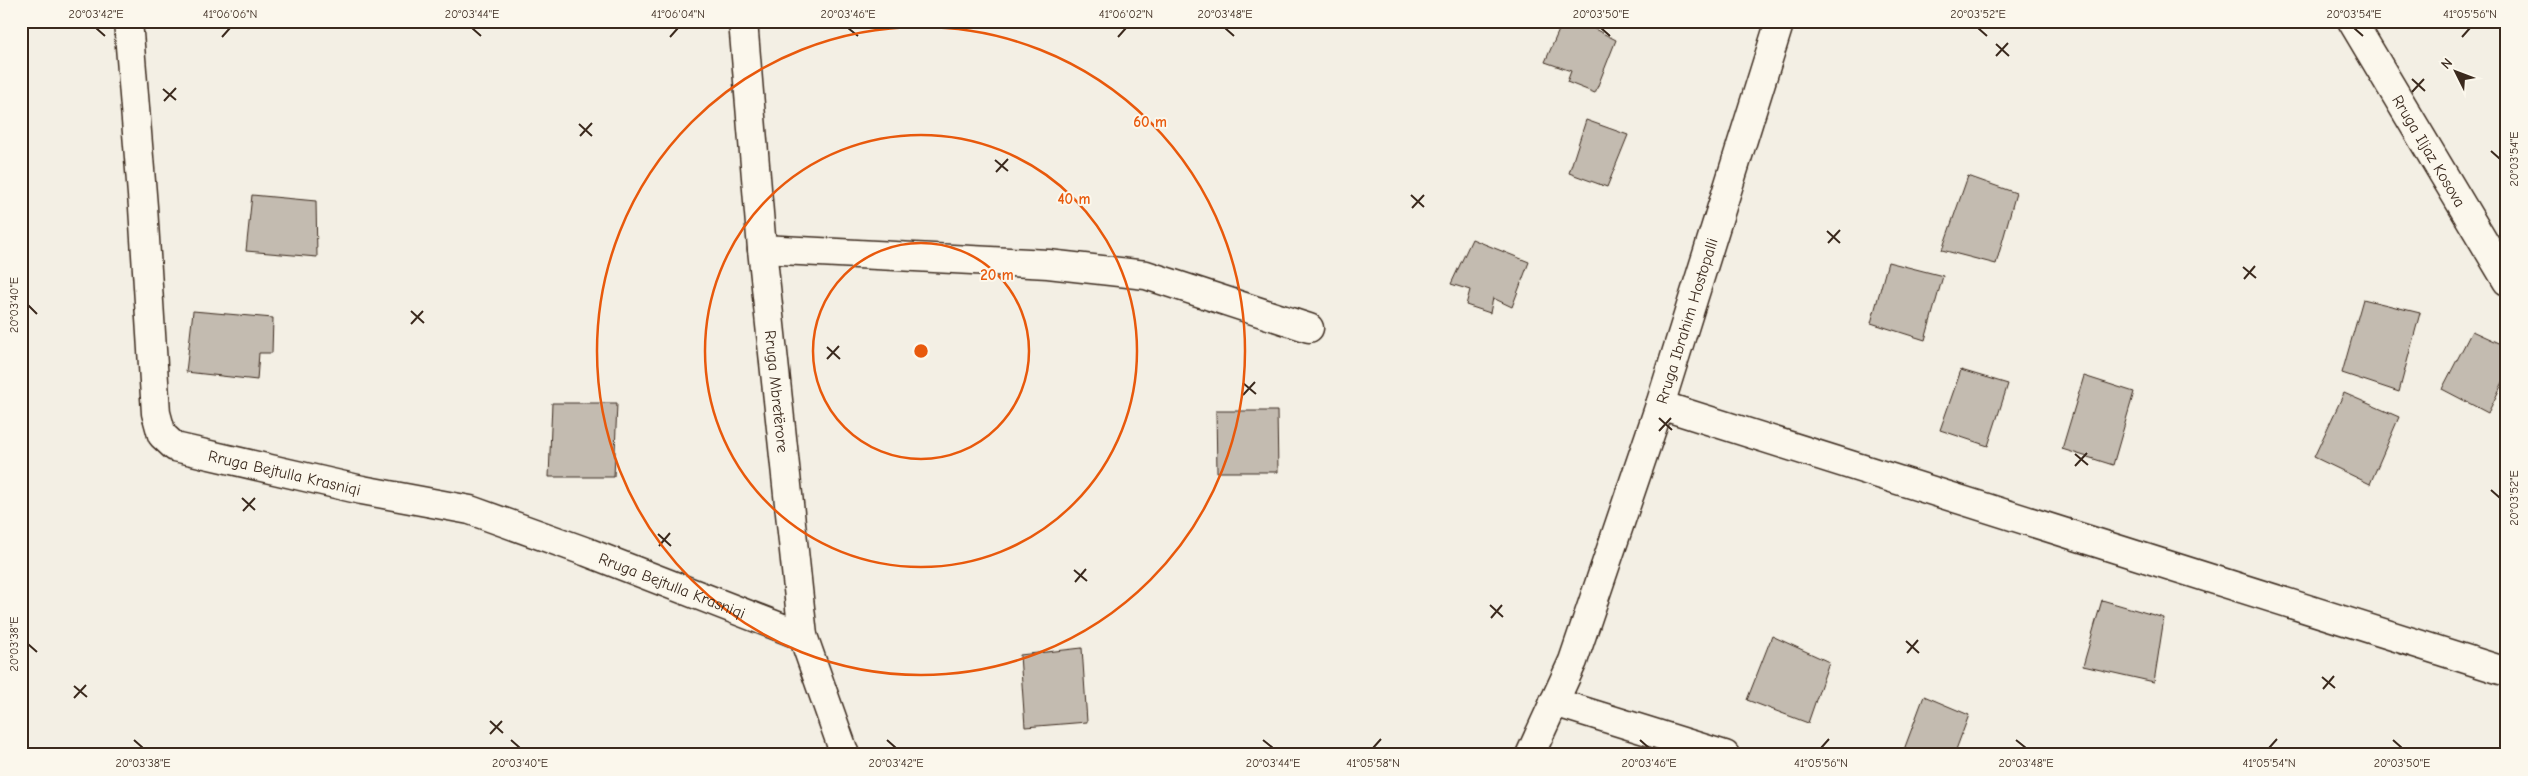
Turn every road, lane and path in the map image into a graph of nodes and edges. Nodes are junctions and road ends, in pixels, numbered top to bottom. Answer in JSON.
{"nodes":[{"id":1,"x":128,"y":21,"type":"edge"},
{"id":2,"x":743,"y":21,"type":"edge"},
{"id":3,"x":1780,"y":21,"type":"edge"},
{"id":4,"x":2352,"y":21,"type":"edge"},
{"id":5,"x":762,"y":249,"type":"junction"},
{"id":6,"x":2507,"y":281,"type":"edge"},
{"id":7,"x":1309,"y":328,"type":"dead end"},
{"id":8,"x":1660,"y":405,"type":"junction"},
{"id":9,"x":803,"y":636,"type":"junction"},
{"id":10,"x":2507,"y":672,"type":"edge"},
{"id":11,"x":1554,"y":702,"type":"junction"},
{"id":12,"x":846,"y":755,"type":"edge"},
{"id":13,"x":1530,"y":755,"type":"edge"},
{"id":14,"x":1725,"y":755,"type":"edge"}],
"edges":[{"from":1,"to":9,"type":"street","name":"Rruga Bejtulla Krasniqi"},
{"from":2,"to":5,"type":"street","name":"Rruga Mbretërore"},
{"from":3,"to":8,"type":"street","name":"Rruga Ibrahim Hostopalli"},
{"from":4,"to":6,"type":"street","name":"Rruga Iljaz Kosova"},
{"from":5,"to":7,"type":"street"},
{"from":5,"to":9,"type":"street","name":"Rruga Mbretërore"},
{"from":8,"to":10,"type":"street"},
{"from":8,"to":11,"type":"street","name":"Rruga Ibrahim Hostopalli"},
{"from":9,"to":12,"type":"street","name":"Rruga Mbretërore"},
{"from":11,"to":13,"type":"street","name":"Rruga Ibrahim Hostopalli"},
{"from":11,"to":14,"type":"street"}]}
